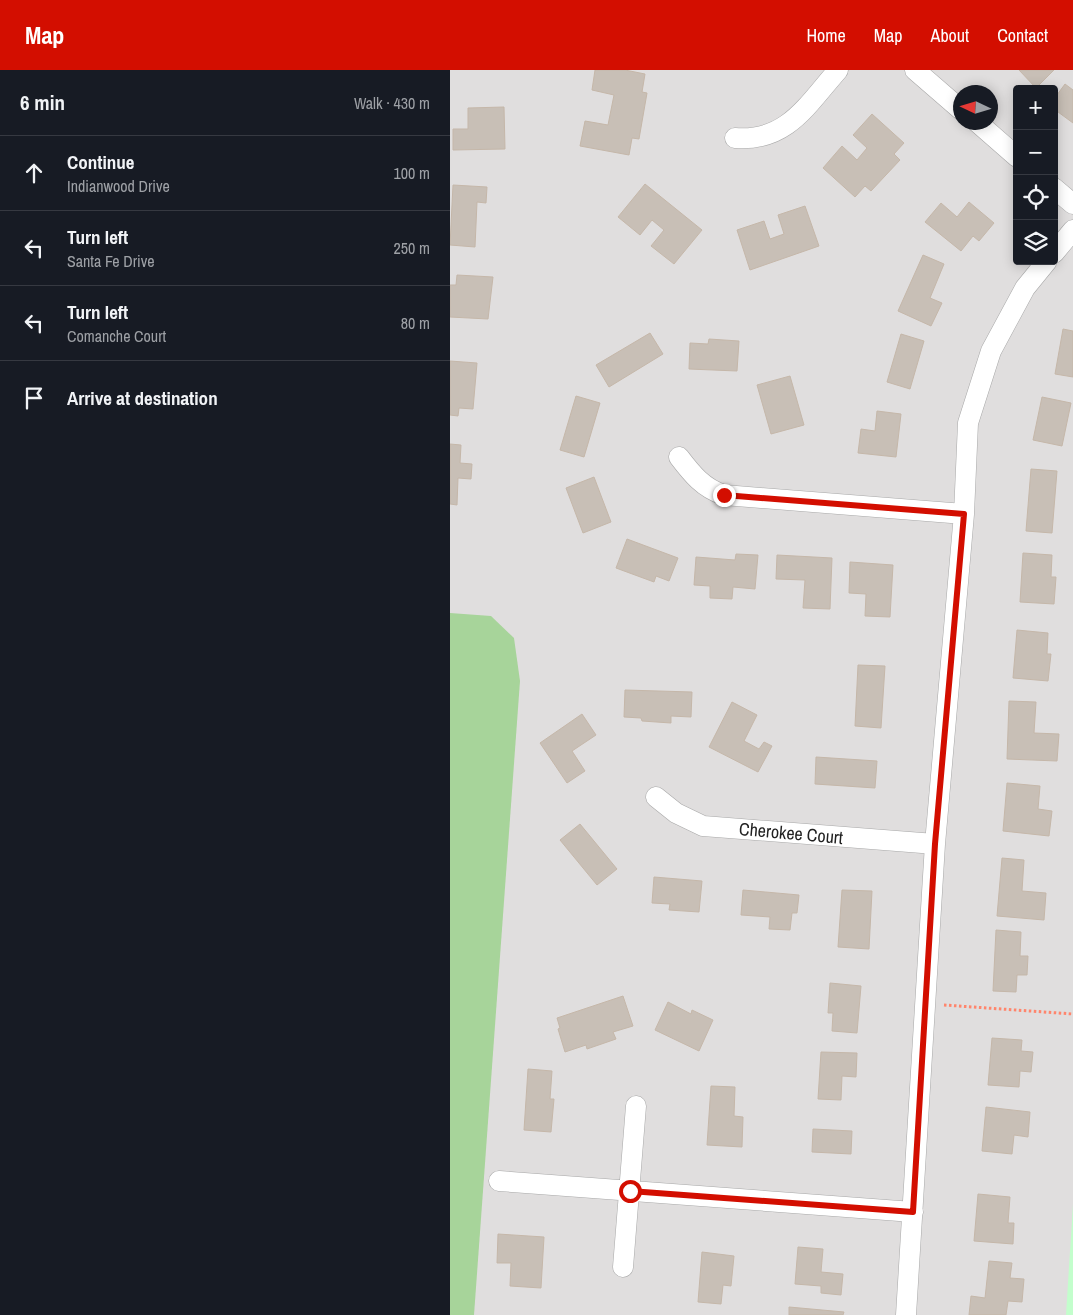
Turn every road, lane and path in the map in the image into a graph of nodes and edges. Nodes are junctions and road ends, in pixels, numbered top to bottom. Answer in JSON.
{"nodes":[{"id":1,"x":838,"y":70,"type":"edge"},
{"id":2,"x":915,"y":70,"type":"edge"},
{"id":3,"x":953,"y":103,"type":"edge"},
{"id":4,"x":986,"y":130,"type":"edge"},
{"id":5,"x":735,"y":138,"type":"dead end"},
{"id":6,"x":1013,"y":153,"type":"edge"},
{"id":7,"x":1058,"y":191,"type":"edge"},
{"id":8,"x":1073,"y":204,"type":"edge"},
{"id":9,"x":1073,"y":230,"type":"edge"},
{"id":10,"x":1058,"y":248,"type":"edge"},
{"id":11,"x":1045,"y":265,"type":"edge"},
{"id":12,"x":679,"y":457,"type":"dead end"},
{"id":13,"x":964,"y":514,"type":"junction"},
{"id":14,"x":656,"y":797,"type":"dead end"},
{"id":15,"x":935,"y":844,"type":"junction"},
{"id":16,"x":926,"y":1004,"type":"junction"},
{"id":17,"x":1073,"y":1014,"type":"edge"},
{"id":18,"x":636,"y":1106,"type":"dead end"},
{"id":19,"x":499,"y":1181,"type":"dead end"},
{"id":20,"x":630,"y":1191,"type":"junction"},
{"id":21,"x":913,"y":1212,"type":"junction"},
{"id":22,"x":623,"y":1267,"type":"dead end"},
{"id":23,"x":906,"y":1315,"type":"edge"}],
"edges":[{"from":1,"to":5,"type":"street"},
{"from":2,"to":3,"type":"street"},
{"from":4,"to":6,"type":"street"},
{"from":7,"to":8,"type":"street"},
{"from":9,"to":10,"type":"street"},
{"from":11,"to":13,"type":"street"},
{"from":12,"to":13,"type":"street"},
{"from":13,"to":15,"type":"street"},
{"from":14,"to":15,"type":"street","name":"Cherokee Court"},
{"from":15,"to":16,"type":"street"},
{"from":16,"to":17,"type":"path"},
{"from":16,"to":21,"type":"street"},
{"from":18,"to":20,"type":"street"},
{"from":19,"to":20,"type":"street"},
{"from":20,"to":21,"type":"street"},
{"from":20,"to":22,"type":"street"},
{"from":21,"to":23,"type":"street"}]}
